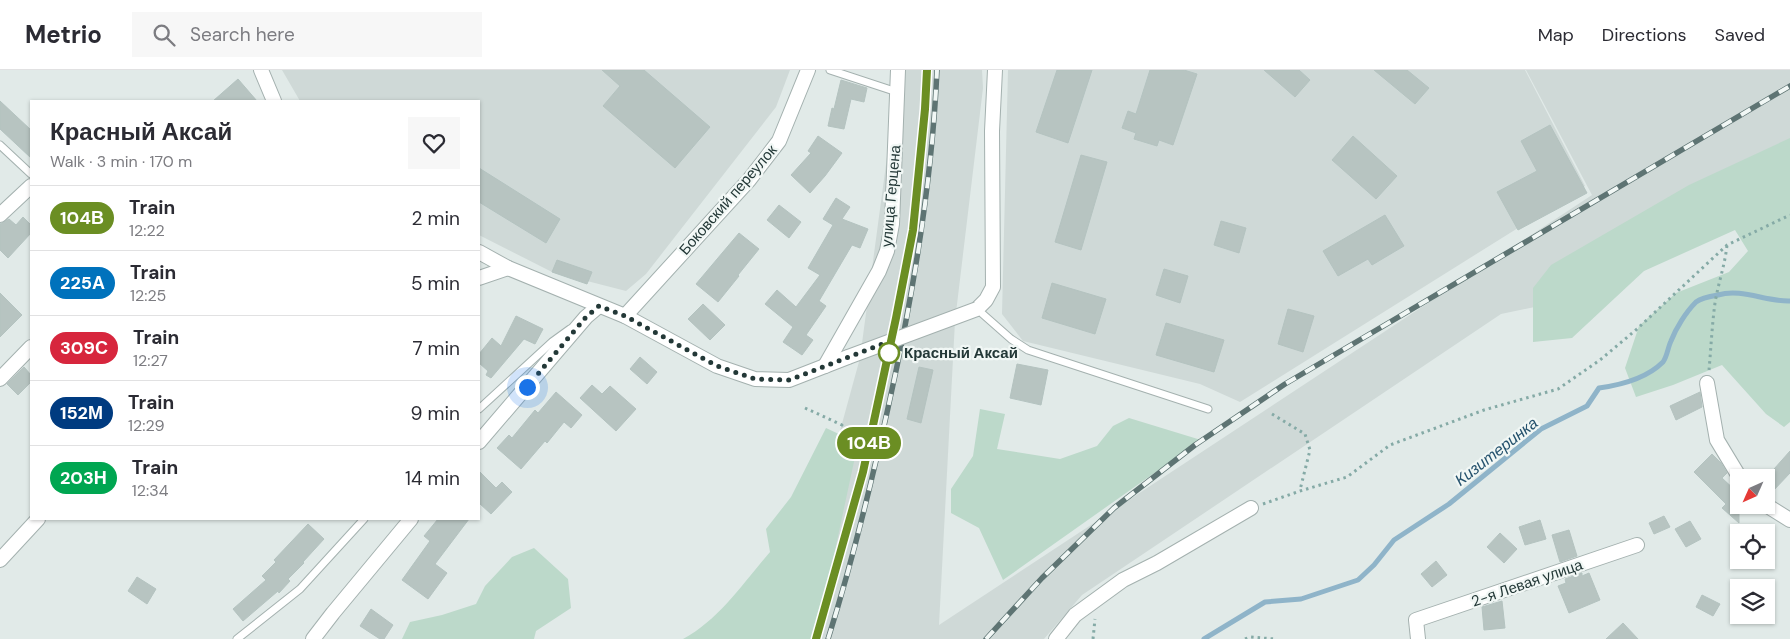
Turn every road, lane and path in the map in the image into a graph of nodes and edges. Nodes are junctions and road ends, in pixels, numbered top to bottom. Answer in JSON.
{"nodes":[{"id":1,"x":261,"y":70,"type":"edge"},
{"id":2,"x":808,"y":70,"type":"edge"},
{"id":3,"x":830,"y":70,"type":"edge"},
{"id":4,"x":898,"y":70,"type":"edge"},
{"id":5,"x":995,"y":70,"type":"edge"},
{"id":6,"x":898,"y":92,"type":"junction"},
{"id":7,"x":274,"y":100,"type":"edge"},
{"id":8,"x":0,"y":145,"type":"edge"},
{"id":9,"x":30,"y":173,"type":"edge"},
{"id":10,"x":30,"y":187,"type":"edge"},
{"id":11,"x":1790,"y":214,"type":"edge"},
{"id":12,"x":0,"y":215,"type":"edge"},
{"id":13,"x":1727,"y":245,"type":"junction"},
{"id":14,"x":480,"y":253,"type":"edge"},
{"id":15,"x":508,"y":268,"type":"junction"},
{"id":16,"x":480,"y":278,"type":"edge"},
{"id":17,"x":599,"y":306,"type":"junction"},
{"id":18,"x":977,"y":309,"type":"junction"},
{"id":19,"x":625,"y":316,"type":"junction"},
{"id":20,"x":586,"y":317,"type":"junction"},
{"id":21,"x":30,"y":348,"type":"edge"},
{"id":22,"x":825,"y":366,"type":"junction"},
{"id":23,"x":0,"y":379,"type":"edge"},
{"id":24,"x":1708,"y":383,"type":"joint"},
{"id":25,"x":480,"y":408,"type":"edge"},
{"id":26,"x":805,"y":408,"type":"dead end"},
{"id":27,"x":1208,"y":409,"type":"dead end"},
{"id":28,"x":1272,"y":414,"type":"dead end"},
{"id":29,"x":839,"y":424,"type":"dead end"},
{"id":30,"x":480,"y":441,"type":"edge"},
{"id":31,"x":1735,"y":469,"type":"edge"},
{"id":32,"x":1300,"y":491,"type":"junction"},
{"id":33,"x":1251,"y":508,"type":"joint"},
{"id":34,"x":1775,"y":511,"type":"edge"},
{"id":35,"x":37,"y":520,"type":"edge"},
{"id":36,"x":363,"y":520,"type":"edge"},
{"id":37,"x":410,"y":520,"type":"edge"},
{"id":38,"x":1790,"y":520,"type":"edge"},
{"id":39,"x":1637,"y":545,"type":"dead end"},
{"id":40,"x":0,"y":560,"type":"edge"},
{"id":41,"x":237,"y":639,"type":"edge"},
{"id":42,"x":314,"y":639,"type":"edge"},
{"id":43,"x":1056,"y":639,"type":"edge"},
{"id":44,"x":1245,"y":639,"type":"edge"},
{"id":45,"x":1275,"y":639,"type":"edge"},
{"id":46,"x":1418,"y":639,"type":"edge"}],
"edges":[{"from":1,"to":7,"type":"street"},
{"from":2,"to":19,"type":"street","name":"Боковский переулок"},
{"from":3,"to":6,"type":"lane"},
{"from":4,"to":6,"type":"street","name":"улица Герцена"},
{"from":5,"to":18,"type":"street"},
{"from":6,"to":22,"type":"street","name":"улица Герцена"},
{"from":8,"to":9,"type":"lane"},
{"from":10,"to":12,"type":"street"},
{"from":11,"to":13,"type":"path"},
{"from":13,"to":24,"type":"path"},
{"from":13,"to":32,"type":"path"},
{"from":14,"to":15,"type":"street"},
{"from":15,"to":16,"type":"street"},
{"from":15,"to":17,"type":"street"},
{"from":17,"to":19,"type":"street"},
{"from":17,"to":20,"type":"street"},
{"from":18,"to":22,"type":"street","bridge":true},
{"from":18,"to":27,"type":"lane"},
{"from":19,"to":22,"type":"street"},
{"from":20,"to":25,"type":"lane"},
{"from":20,"to":30,"type":"street"},
{"from":21,"to":23,"type":"street"},
{"from":24,"to":31,"type":"street"},
{"from":26,"to":29,"type":"path"},
{"from":28,"to":32,"type":"path"},
{"from":32,"to":33,"type":"path"},
{"from":33,"to":43,"type":"street"},
{"from":34,"to":38,"type":"street"},
{"from":35,"to":40,"type":"street"},
{"from":36,"to":41,"type":"lane"},
{"from":37,"to":42,"type":"street"},
{"from":39,"to":46,"type":"street","name":"2-я Левая улица"},
{"from":44,"to":45,"type":"path"}]}
